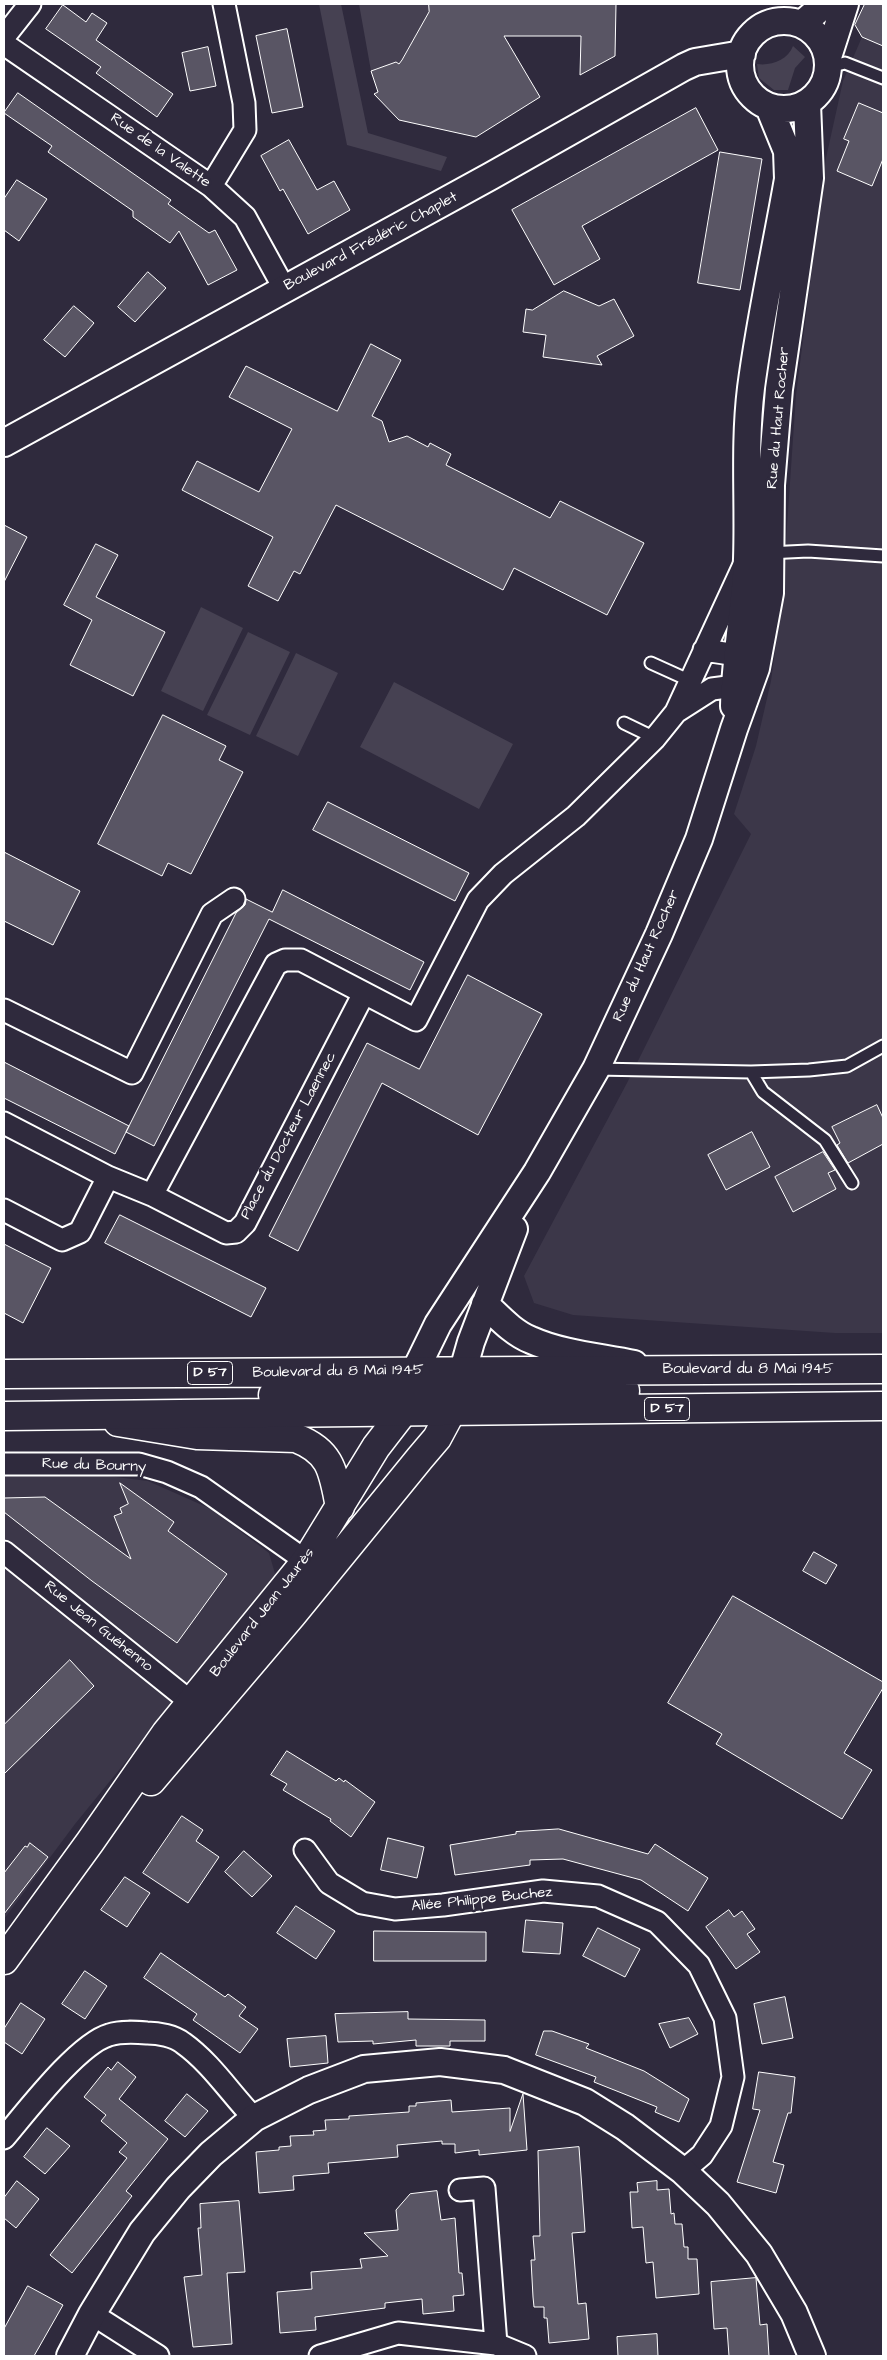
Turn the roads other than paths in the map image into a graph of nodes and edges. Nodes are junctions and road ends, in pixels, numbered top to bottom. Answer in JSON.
{"nodes":[{"id":1,"x":30,"y":4,"type":"edge"},
{"id":2,"x":224,"y":4,"type":"edge"},
{"id":3,"x":824,"y":4,"type":"edge"},
{"id":4,"x":844,"y":4,"type":"edge"},
{"id":5,"x":802,"y":24,"type":"junction"},
{"id":6,"x":4,"y":37,"type":"edge"},
{"id":7,"x":4,"y":44,"type":"edge"},
{"id":8,"x":742,"y":54,"type":"junction"},
{"id":9,"x":828,"y":62,"type":"junction"},
{"id":10,"x":883,"y":78,"type":"edge"},
{"id":11,"x":806,"y":104,"type":"junction"},
{"id":12,"x":769,"y":107,"type":"junction"},
{"id":13,"x":212,"y":186,"type":"junction"},
{"id":14,"x":284,"y":288,"type":"junction"},
{"id":15,"x":779,"y":302,"type":"junction"},
{"id":16,"x":4,"y":443,"type":"edge"},
{"id":17,"x":772,"y":552,"type":"junction"},
{"id":18,"x":883,"y":556,"type":"edge"},
{"id":19,"x":747,"y":558,"type":"junction"},
{"id":20,"x":704,"y":650,"type":"junction"},
{"id":21,"x":747,"y":662,"type":"junction"},
{"id":22,"x":651,"y":663,"type":"dead end"},
{"id":23,"x":690,"y":681,"type":"junction"},
{"id":24,"x":723,"y":688,"type":"junction"},
{"id":25,"x":676,"y":712,"type":"junction"},
{"id":26,"x":624,"y":723,"type":"dead end"},
{"id":27,"x":734,"y":730,"type":"junction"},
{"id":28,"x":655,"y":738,"type":"junction"},
{"id":29,"x":234,"y":899,"type":"dead end"},
{"id":30,"x":364,"y":993,"type":"junction"},
{"id":31,"x":4,"y":1010,"type":"edge"},
{"id":32,"x":883,"y":1046,"type":"edge"},
{"id":33,"x":596,"y":1069,"type":"junction"},
{"id":34,"x":751,"y":1072,"type":"junction"},
{"id":35,"x":4,"y":1124,"type":"edge"},
{"id":36,"x":537,"y":1172,"type":"junction"},
{"id":37,"x":108,"y":1177,"type":"junction"},
{"id":38,"x":852,"y":1184,"type":"dead end"},
{"id":39,"x":152,"y":1195,"type":"junction"},
{"id":40,"x":4,"y":1210,"type":"edge"},
{"id":41,"x":485,"y":1304,"type":"junction"},
{"id":42,"x":883,"y":1369,"type":"edge"},
{"id":43,"x":665,"y":1370,"type":"junction"},
{"id":44,"x":704,"y":1371,"type":"junction"},
{"id":45,"x":4,"y":1374,"type":"edge"},
{"id":46,"x":409,"y":1391,"type":"junction"},
{"id":47,"x":460,"y":1396,"type":"junction"},
{"id":48,"x":883,"y":1406,"type":"edge"},
{"id":49,"x":4,"y":1416,"type":"edge"},
{"id":50,"x":87,"y":1416,"type":"junction"},
{"id":51,"x":4,"y":1464,"type":"edge"},
{"id":52,"x":393,"y":1492,"type":"junction"},
{"id":53,"x":340,"y":1507,"type":"junction"},
{"id":54,"x":4,"y":1552,"type":"edge"},
{"id":55,"x":306,"y":1561,"type":"junction"},
{"id":56,"x":223,"y":1696,"type":"junction"},
{"id":57,"x":192,"y":1702,"type":"junction"},
{"id":58,"x":90,"y":1842,"type":"junction"},
{"id":59,"x":305,"y":1850,"type":"dead end"},
{"id":60,"x":4,"y":1960,"type":"edge"},
{"id":61,"x":254,"y":2118,"type":"junction"},
{"id":62,"x":4,"y":2138,"type":"edge"},
{"id":63,"x":683,"y":2171,"type":"junction"},
{"id":64,"x":460,"y":2190,"type":"dead end"},
{"id":65,"x":92,"y":2314,"type":"junction"},
{"id":66,"x":496,"y":2344,"type":"junction"},
{"id":67,"x":327,"y":2355,"type":"edge"},
{"id":68,"x":70,"y":2356,"type":"edge"},
{"id":69,"x":158,"y":2356,"type":"edge"},
{"id":70,"x":526,"y":2356,"type":"edge"},
{"id":71,"x":812,"y":2356,"type":"edge"}],
"edges":[{"from":1,"to":6,"type":"street"},
{"from":2,"to":13,"type":"street"},
{"from":3,"to":5,"type":"street"},
{"from":4,"to":9,"type":"street"},
{"from":5,"to":8,"type":"street"},
{"from":5,"to":9,"type":"street"},
{"from":7,"to":13,"type":"street","name":"Rue de la Valette"},
{"from":8,"to":12,"type":"street"},
{"from":8,"to":14,"type":"street","name":"Boulevard Frédéric Chaplet"},
{"from":9,"to":10,"type":"lane"},
{"from":9,"to":11,"type":"street"},
{"from":11,"to":12,"type":"street"},
{"from":11,"to":15,"type":"street","name":"Rue du Haut Rocher"},
{"from":12,"to":15,"type":"street","name":"Rue du Haut Rocher"},
{"from":13,"to":14,"type":"street","name":"Rue de la Valette"},
{"from":14,"to":16,"type":"street","name":"Boulevard Frédéric Chaplet"},
{"from":15,"to":17,"type":"street","name":"Rue du Haut Rocher"},
{"from":15,"to":19,"type":"street","name":"Rue du Haut Rocher"},
{"from":17,"to":18,"type":"lane"},
{"from":17,"to":19,"type":"lane"},
{"from":17,"to":21,"type":"street","name":"Rue du Haut Rocher"},
{"from":19,"to":20,"type":"street"},
{"from":19,"to":21,"type":"street","name":"Rue du Haut Rocher"},
{"from":20,"to":21,"type":"street"},
{"from":20,"to":23,"type":"street"},
{"from":21,"to":24,"type":"street","name":"Rue du Haut Rocher"},
{"from":21,"to":27,"type":"street","name":"Rue du Haut Rocher"},
{"from":22,"to":23,"type":"lane"},
{"from":23,"to":24,"type":"lane"},
{"from":23,"to":25,"type":"street"},
{"from":24,"to":25,"type":"street"},
{"from":24,"to":27,"type":"street","name":"Rue du Haut Rocher"},
{"from":25,"to":28,"type":"street"},
{"from":26,"to":28,"type":"lane"},
{"from":27,"to":33,"type":"street","name":"Rue du Haut Rocher"},
{"from":28,"to":30,"type":"street"},
{"from":29,"to":31,"type":"street"},
{"from":30,"to":39,"type":"street"},
{"from":30,"to":39,"type":"street","name":"Place du Docteur Laennec"},
{"from":32,"to":34,"type":"lane"},
{"from":33,"to":34,"type":"lane"},
{"from":33,"to":36,"type":"street","name":"Rue du Haut Rocher"},
{"from":34,"to":38,"type":"lane"},
{"from":35,"to":37,"type":"street","name":"Place du Docteur Laennec"},
{"from":36,"to":41,"type":"street","name":"Rue du Haut Rocher"},
{"from":36,"to":46,"type":"street","name":"Rue du Haut Rocher"},
{"from":37,"to":39,"type":"street","name":"Place du Docteur Laennec"},
{"from":37,"to":40,"type":"street"},
{"from":41,"to":43,"type":"street"},
{"from":41,"to":47,"type":"street","name":"Rue du Haut Rocher"},
{"from":42,"to":44,"type":"main road","name":"Boulevard du 8 Mai 1945","number":"D 57"},
{"from":43,"to":44,"type":"main road","name":"Boulevard du 8 Mai 1945","number":"D 57"},
{"from":43,"to":47,"type":"main road","name":"Boulevard du 8 Mai 1945","number":"D 57"},
{"from":44,"to":47,"type":"main road"},
{"from":45,"to":46,"type":"main road","name":"Boulevard du 8 Mai 1945","number":"D 57"},
{"from":46,"to":47,"type":"main road","name":"Boulevard du 8 Mai 1945","number":"D 57"},
{"from":46,"to":47,"type":"main road","name":"Boulevard du 8 Mai 1945","number":"D 57"},
{"from":46,"to":50,"type":"main road"},
{"from":46,"to":52,"type":"main road"},
{"from":46,"to":53,"type":"main road","name":"Boulevard Jean Jaurès"},
{"from":47,"to":48,"type":"main road","name":"Boulevard du 8 Mai 1945","number":"D 57"},
{"from":47,"to":52,"type":"main road","name":"Boulevard Jean Jaurès"},
{"from":49,"to":50,"type":"main road"},
{"from":50,"to":53,"type":"main road"},
{"from":51,"to":55,"type":"street","name":"Rue du Bourny"},
{"from":52,"to":56,"type":"main road","name":"Boulevard Jean Jaurès"},
{"from":53,"to":55,"type":"main road","name":"Boulevard Jean Jaurès"},
{"from":54,"to":57,"type":"street","name":"Rue Jean Guéhenno"},
{"from":55,"to":57,"type":"main road","name":"Boulevard Jean Jaurès"},
{"from":56,"to":57,"type":"street"},
{"from":56,"to":58,"type":"main road","name":"Boulevard Jean Jaurès"},
{"from":57,"to":58,"type":"main road","name":"Boulevard Jean Jaurès"},
{"from":58,"to":60,"type":"main road","name":"Boulevard Jean Jaurès"},
{"from":59,"to":63,"type":"street","name":"Allée Philippe Buchez"},
{"from":61,"to":62,"type":"street"},
{"from":61,"to":63,"type":"street"},
{"from":61,"to":65,"type":"street"},
{"from":63,"to":71,"type":"street"},
{"from":64,"to":66,"type":"street"},
{"from":65,"to":68,"type":"street"},
{"from":65,"to":69,"type":"street"},
{"from":66,"to":67,"type":"street"},
{"from":66,"to":70,"type":"street"}]}
